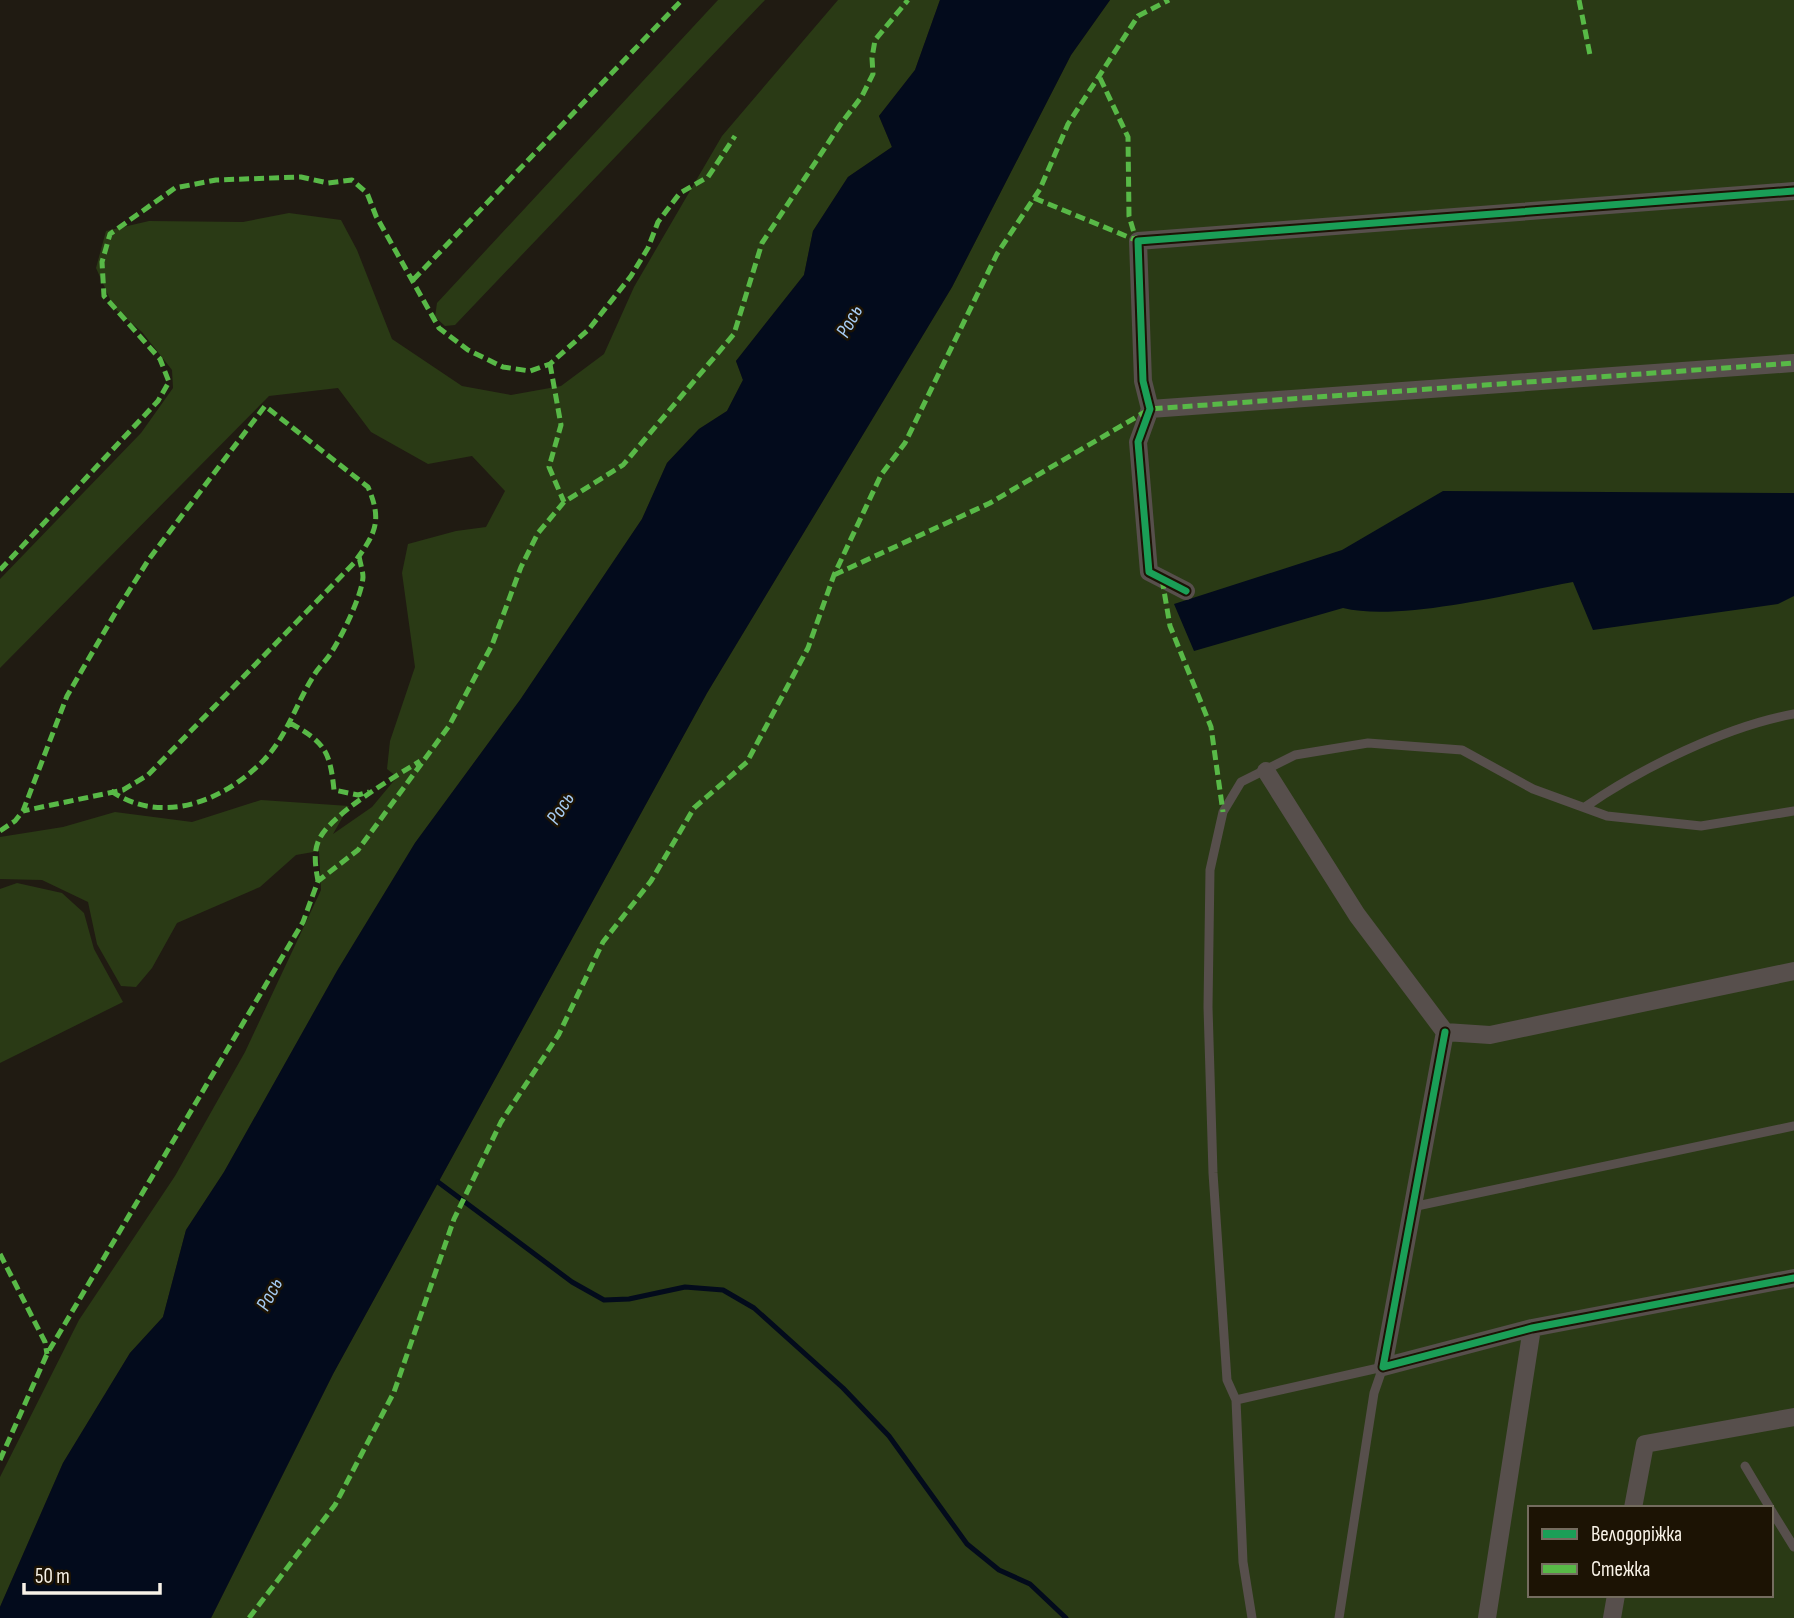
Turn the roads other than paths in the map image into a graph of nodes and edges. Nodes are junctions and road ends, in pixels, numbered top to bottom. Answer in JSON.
{"nodes":[{"id":1,"x":1794,"y":191,"type":"edge"},
{"id":2,"x":1794,"y":363,"type":"edge"},
{"id":3,"x":1150,"y":409,"type":"junction"},
{"id":4,"x":1186,"y":590,"type":"dead end"},
{"id":5,"x":1794,"y":714,"type":"edge"},
{"id":6,"x":1266,"y":771,"type":"junction"},
{"id":7,"x":1585,"y":807,"type":"junction"},
{"id":8,"x":1794,"y":811,"type":"edge"},
{"id":9,"x":1794,"y":971,"type":"edge"},
{"id":10,"x":1446,"y":1032,"type":"junction"},
{"id":11,"x":1794,"y":1126,"type":"edge"},
{"id":12,"x":1412,"y":1207,"type":"junction"},
{"id":13,"x":1794,"y":1278,"type":"edge"},
{"id":14,"x":1532,"y":1328,"type":"junction"},
{"id":15,"x":1383,"y":1367,"type":"junction"},
{"id":16,"x":1236,"y":1400,"type":"junction"},
{"id":17,"x":1794,"y":1417,"type":"edge"},
{"id":18,"x":1745,"y":1466,"type":"dead end"},
{"id":19,"x":1633,"y":1506,"type":"edge"},
{"id":20,"x":1769,"y":1506,"type":"edge"},
{"id":21,"x":1773,"y":1512,"type":"edge"},
{"id":22,"x":1794,"y":1548,"type":"edge"},
{"id":23,"x":1616,"y":1597,"type":"edge"},
{"id":24,"x":1252,"y":1618,"type":"edge"},
{"id":25,"x":1339,"y":1618,"type":"edge"},
{"id":26,"x":1487,"y":1618,"type":"edge"},
{"id":27,"x":1612,"y":1618,"type":"edge"}],
"edges":[{"from":1,"to":3,"type":"street"},
{"from":2,"to":3,"type":"street"},
{"from":3,"to":4,"type":"street"},
{"from":5,"to":7,"type":"lane"},
{"from":6,"to":7,"type":"lane"},
{"from":6,"to":10,"type":"street"},
{"from":6,"to":16,"type":"lane"},
{"from":7,"to":8,"type":"lane"},
{"from":9,"to":10,"type":"street"},
{"from":10,"to":12,"type":"street"},
{"from":11,"to":12,"type":"lane"},
{"from":12,"to":15,"type":"street"},
{"from":13,"to":14,"type":"street"},
{"from":14,"to":15,"type":"street"},
{"from":14,"to":26,"type":"street"},
{"from":15,"to":16,"type":"lane"},
{"from":15,"to":25,"type":"lane"},
{"from":16,"to":24,"type":"lane"},
{"from":17,"to":19,"type":"street"},
{"from":18,"to":20,"type":"lane"},
{"from":21,"to":22,"type":"lane"},
{"from":23,"to":27,"type":"street"}]}
